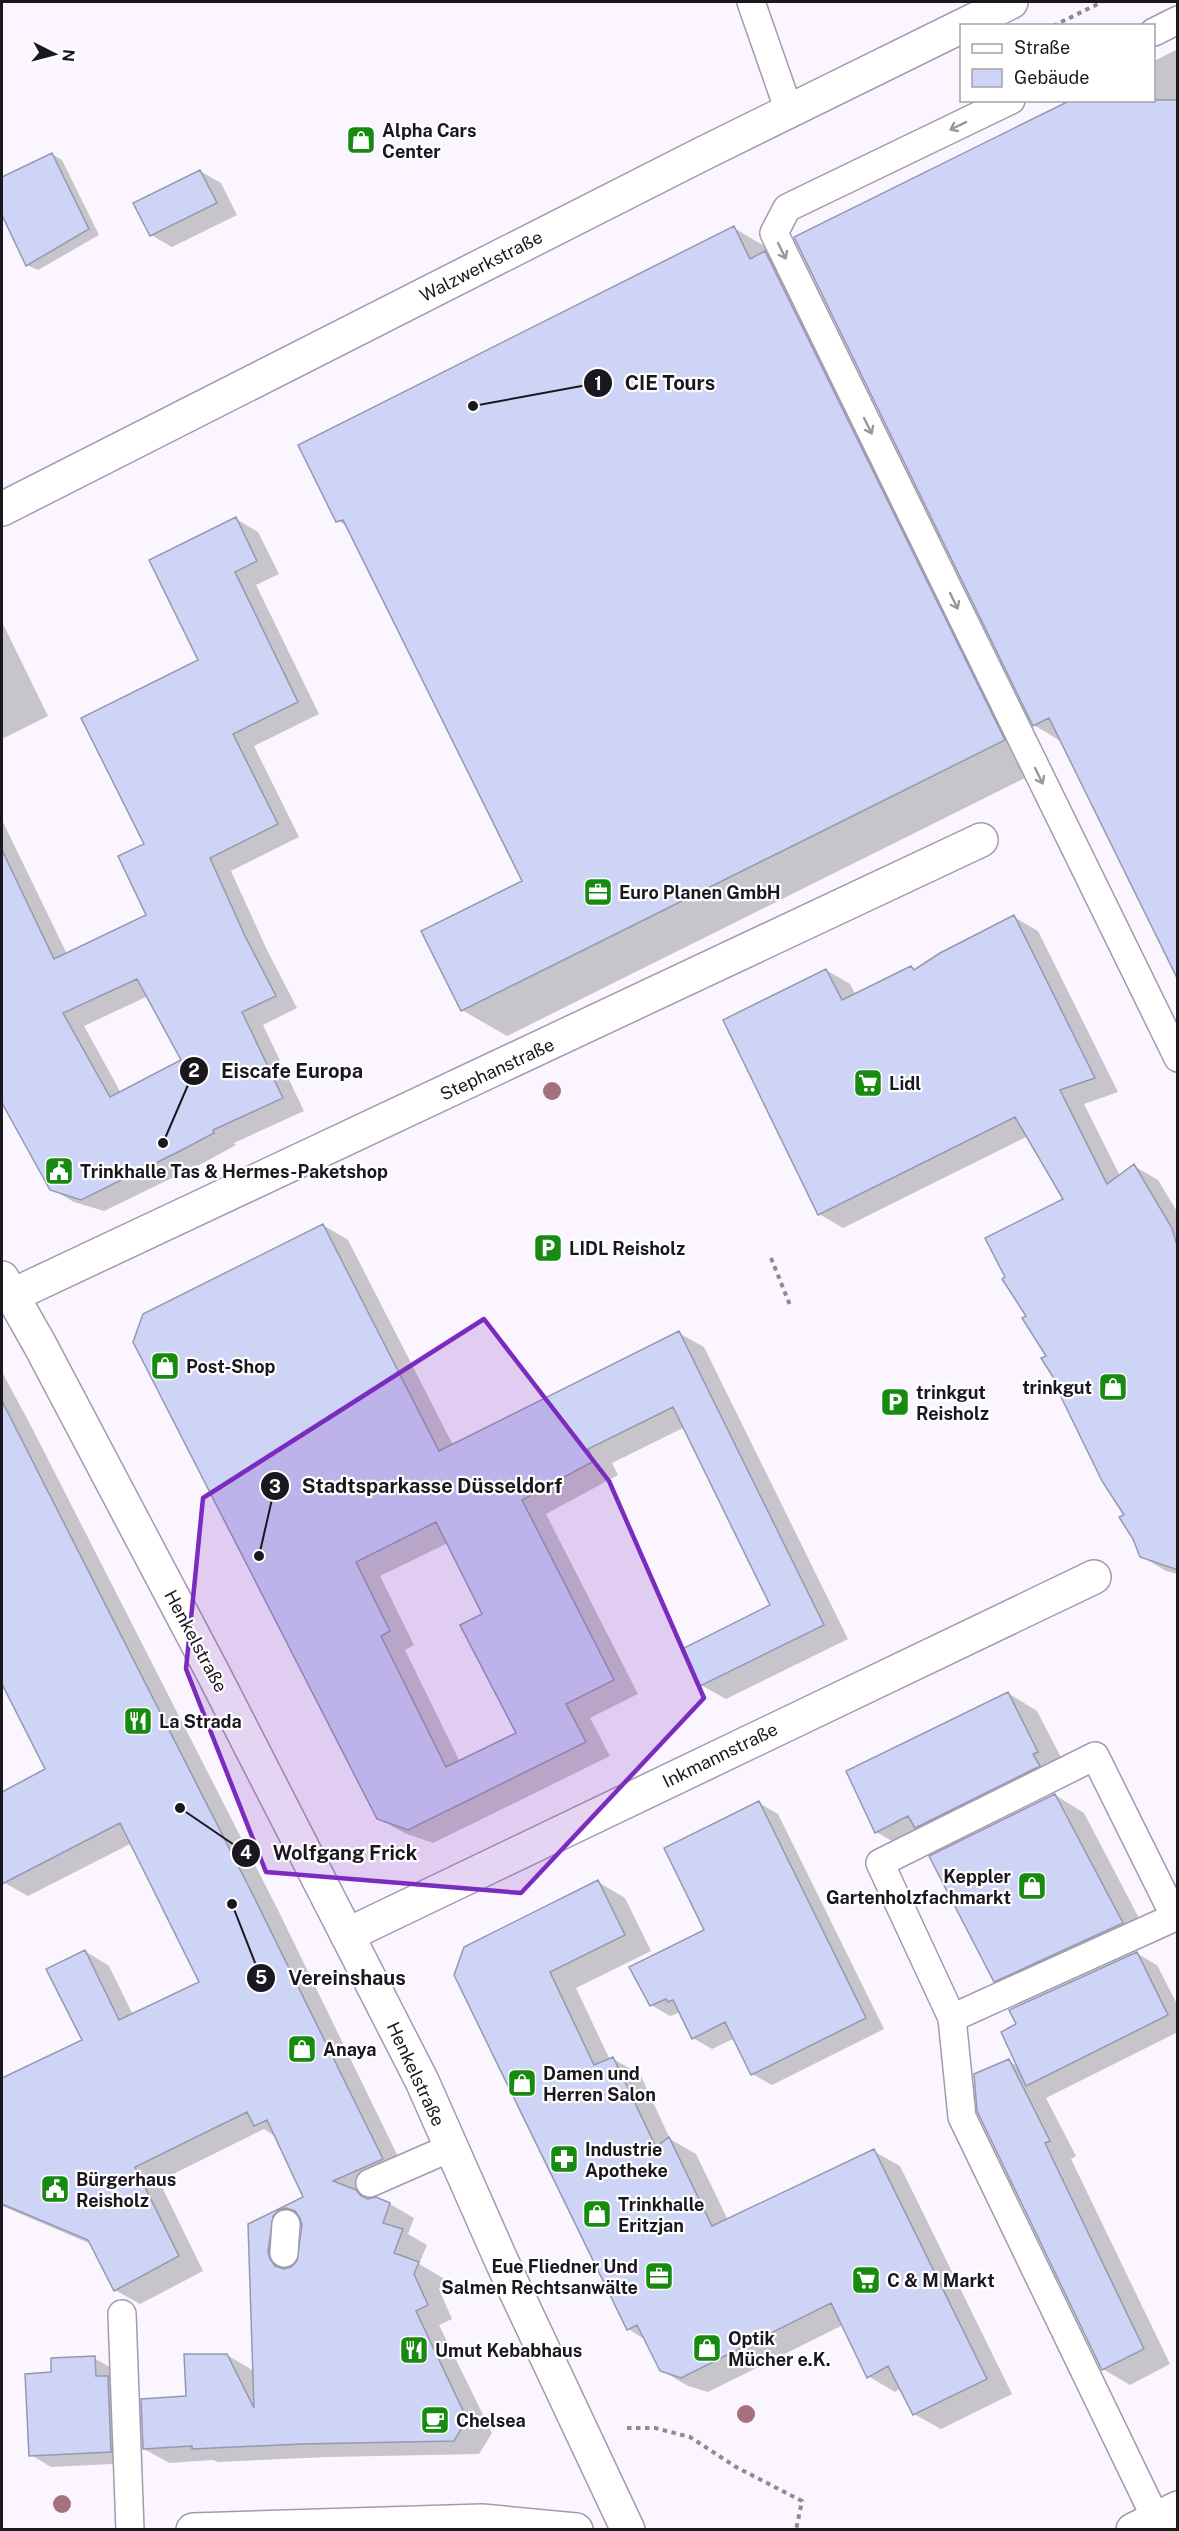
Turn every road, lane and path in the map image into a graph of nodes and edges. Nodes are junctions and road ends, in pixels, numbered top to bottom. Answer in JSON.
{"nodes":[{"id":1,"x":751,"y":2,"type":"edge"},
{"id":2,"x":1011,"y":2,"type":"edge"},
{"id":3,"x":1101,"y":2,"type":"edge"},
{"id":4,"x":1178,"y":20,"type":"edge"},
{"id":5,"x":966,"y":24,"type":"edge"},
{"id":6,"x":1057,"y":24,"type":"edge"},
{"id":7,"x":960,"y":27,"type":"edge"},
{"id":8,"x":1155,"y":32,"type":"edge"},
{"id":9,"x":1007,"y":102,"type":"edge"},
{"id":10,"x":789,"y":111,"type":"junction"},
{"id":11,"x":2,"y":509,"type":"edge"},
{"id":12,"x":981,"y":840,"type":"dead end"},
{"id":13,"x":1178,"y":1058,"type":"edge"},
{"id":14,"x":771,"y":1258,"type":"dead end"},
{"id":15,"x":6,"y":1287,"type":"edge"},
{"id":16,"x":790,"y":1305,"type":"dead end"},
{"id":17,"x":1094,"y":1577,"type":"dead end"},
{"id":18,"x":347,"y":1935,"type":"junction"},
{"id":19,"x":952,"y":2018,"type":"junction"},
{"id":20,"x":450,"y":2148,"type":"junction"},
{"id":21,"x":370,"y":2183,"type":"dead end"},
{"id":22,"x":286,"y":2224,"type":"dead end"},
{"id":23,"x":284,"y":2253,"type":"dead end"},
{"id":24,"x":122,"y":2314,"type":"dead end"},
{"id":25,"x":582,"y":2428,"type":"junction"},
{"id":26,"x":1156,"y":2519,"type":"edge"},
{"id":27,"x":423,"y":2526,"type":"edge"},
{"id":28,"x":130,"y":2529,"type":"edge"},
{"id":29,"x":193,"y":2529,"type":"edge"},
{"id":30,"x":576,"y":2529,"type":"edge"},
{"id":31,"x":628,"y":2529,"type":"edge"},
{"id":32,"x":796,"y":2529,"type":"edge"}],
"edges":[{"from":1,"to":10,"type":"lane"},
{"from":2,"to":5,"type":"street","name":"Walzwerkstraße"},
{"from":3,"to":6,"type":"path"},
{"from":4,"to":8,"type":"lane"},
{"from":7,"to":10,"type":"street","name":"Walzwerkstraße"},
{"from":9,"to":13,"type":"lane","one_way":true},
{"from":10,"to":11,"type":"street","name":"Walzwerkstraße"},
{"from":12,"to":15,"type":"street","name":"Stephanstraße"},
{"from":14,"to":16,"type":"path"},
{"from":15,"to":18,"type":"street","name":"Henkelstraße"},
{"from":17,"to":18,"type":"street","name":"Inkmannstraße"},
{"from":18,"to":20,"type":"street","name":"Henkelstraße"},
{"from":19,"to":19,"type":"lane"},
{"from":19,"to":26,"type":"lane"},
{"from":20,"to":21,"type":"lane"},
{"from":20,"to":25,"type":"street","name":"Henkelstraße"},
{"from":22,"to":23,"type":"lane"},
{"from":24,"to":28,"type":"lane"},
{"from":25,"to":31,"type":"street","name":"Henkelstraße"},
{"from":25,"to":32,"type":"path"},
{"from":27,"to":29,"type":"street"},
{"from":27,"to":30,"type":"street"}]}
